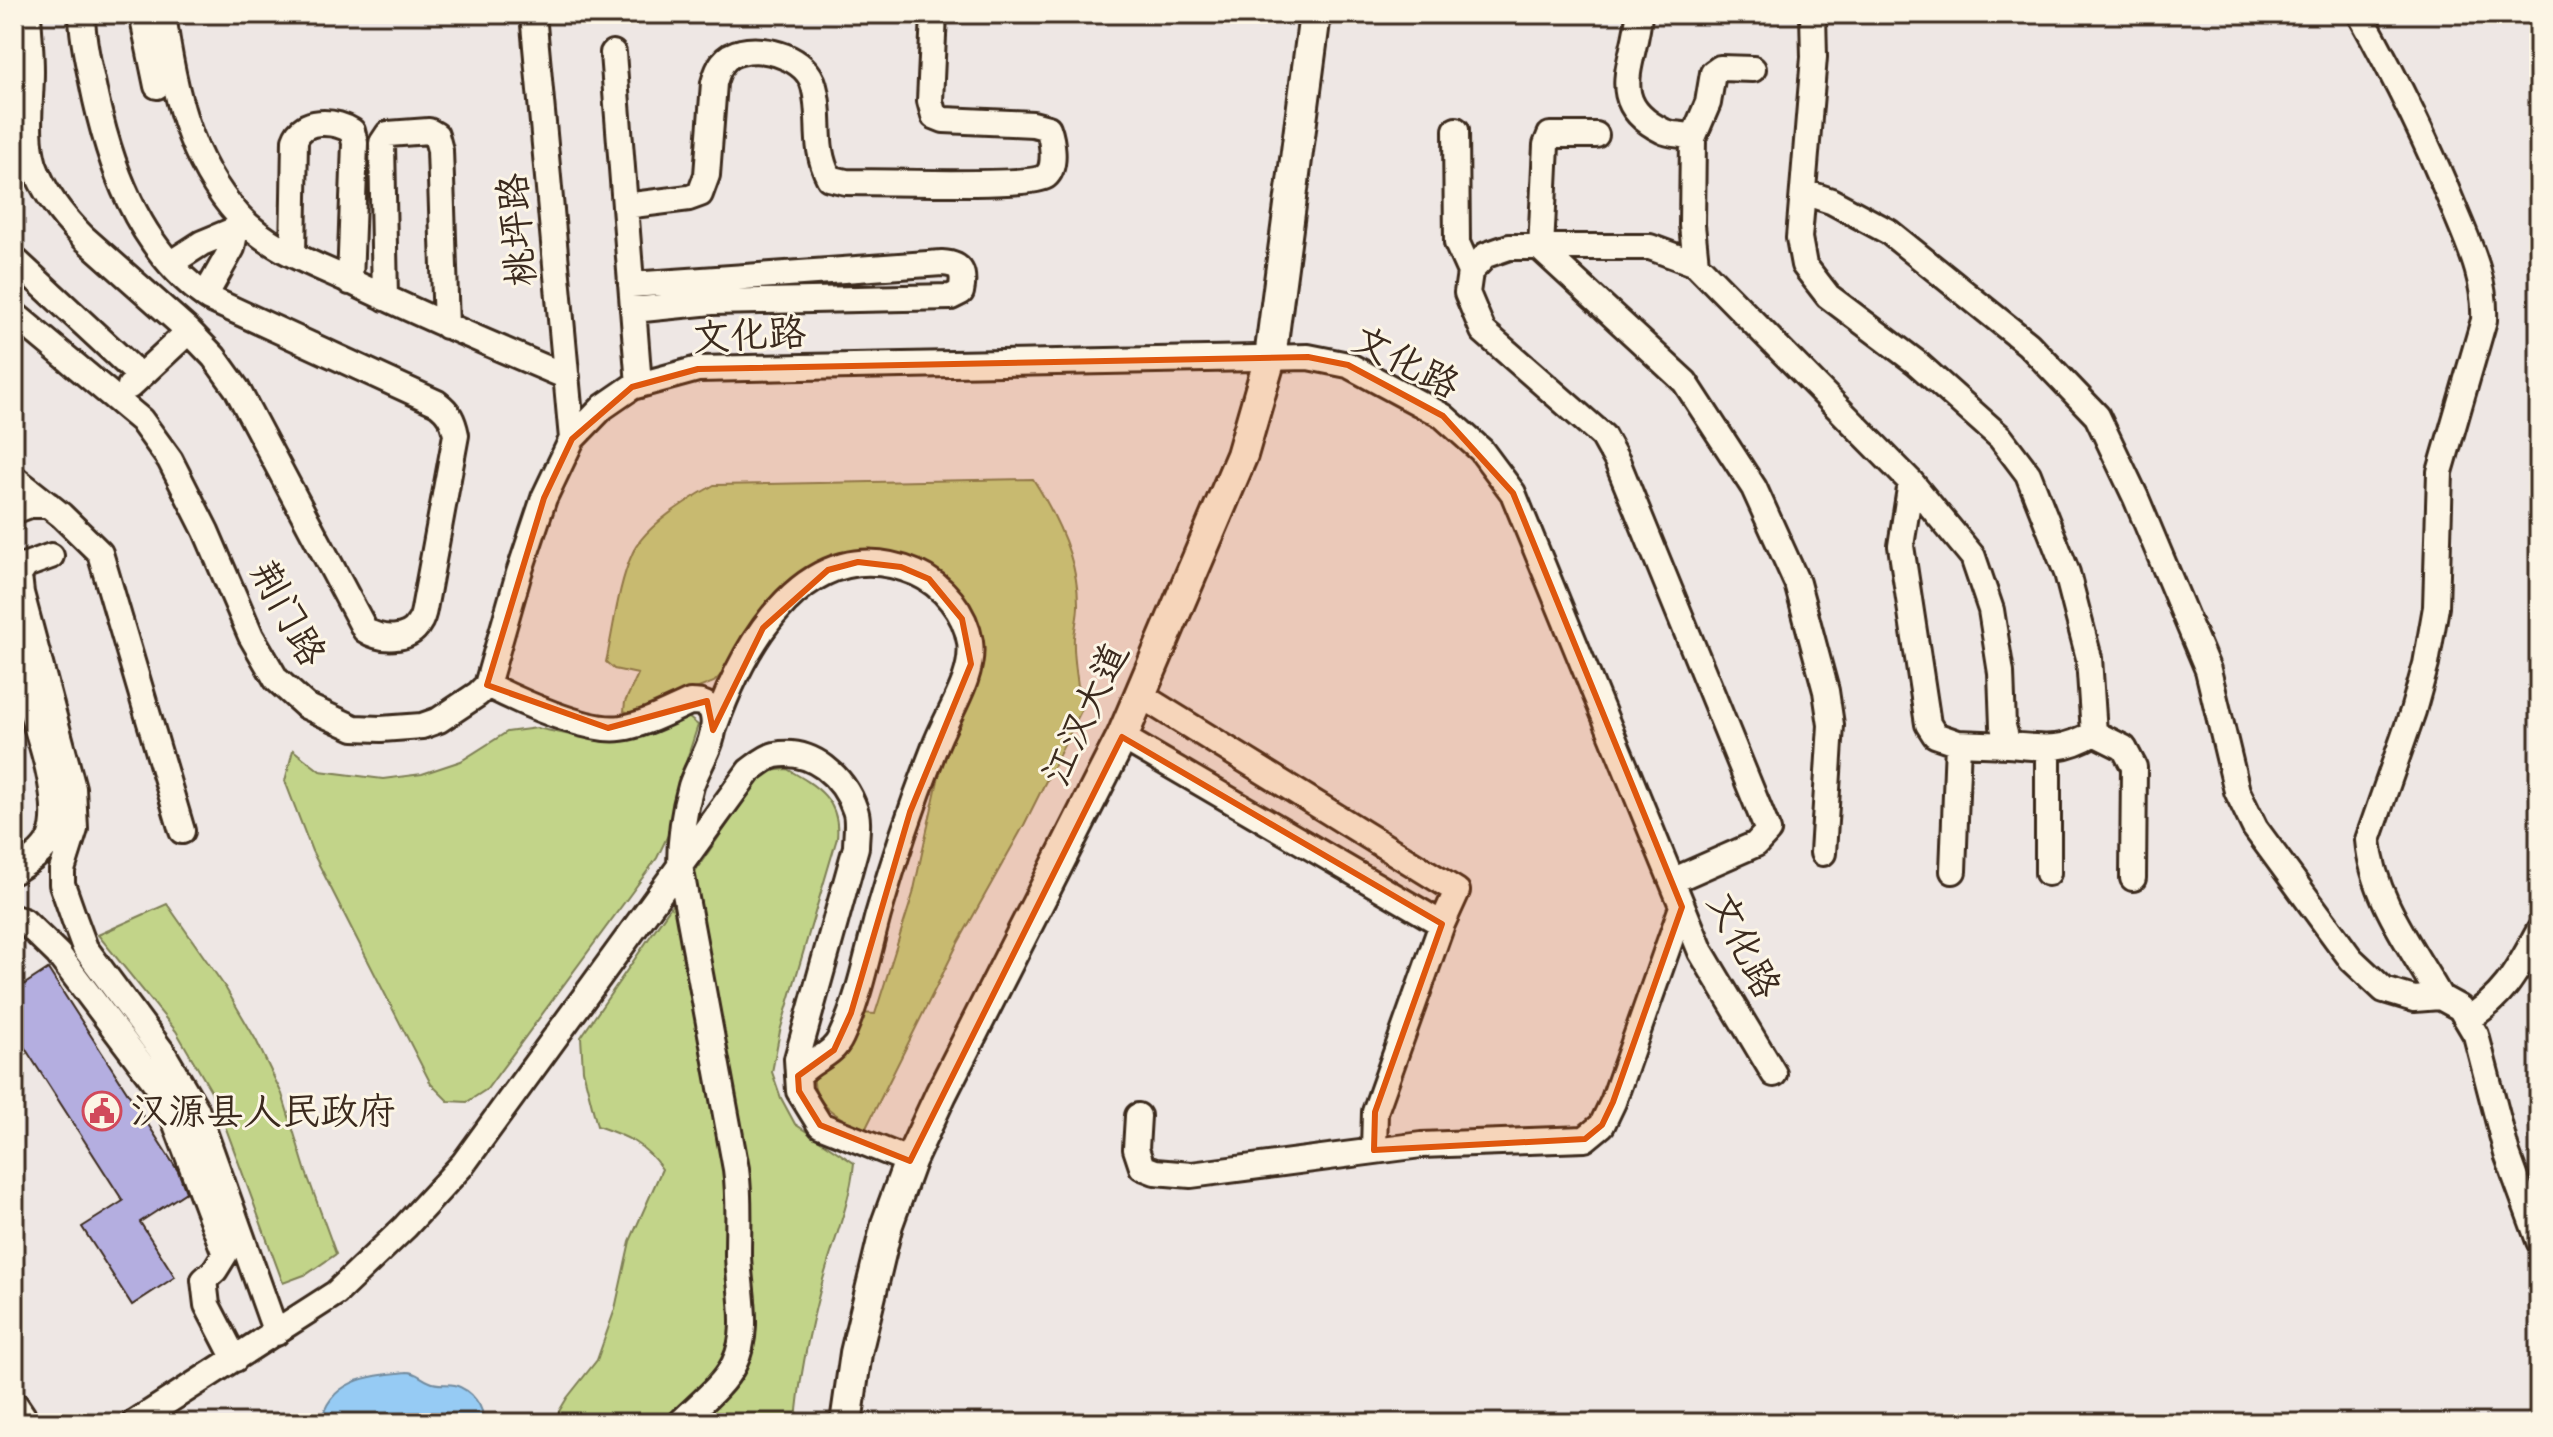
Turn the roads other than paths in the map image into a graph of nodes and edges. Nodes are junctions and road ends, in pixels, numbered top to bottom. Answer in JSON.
{"nodes":[{"id":1,"x":28,"y":14,"type":"edge"},
{"id":2,"x":82,"y":14,"type":"edge"},
{"id":3,"x":142,"y":14,"type":"edge"},
{"id":4,"x":163,"y":14,"type":"edge"},
{"id":5,"x":533,"y":14,"type":"edge"},
{"id":6,"x":934,"y":14,"type":"edge"},
{"id":7,"x":1315,"y":14,"type":"edge"},
{"id":8,"x":1639,"y":14,"type":"edge"},
{"id":9,"x":1813,"y":14,"type":"edge"},
{"id":10,"x":2360,"y":14,"type":"edge"},
{"id":11,"x":613,"y":53,"type":"dead end"},
{"id":12,"x":1753,"y":69,"type":"dead end"},
{"id":13,"x":1456,"y":130,"type":"dead end"},
{"id":14,"x":1596,"y":135,"type":"dead end"},
{"id":15,"x":1693,"y":138,"type":"junction"},
{"id":16,"x":1804,"y":192,"type":"junction"},
{"id":17,"x":625,"y":206,"type":"junction"},
{"id":18,"x":236,"y":229,"type":"junction"},
{"id":19,"x":1541,"y":249,"type":"junction"},
{"id":20,"x":293,"y":254,"type":"junction"},
{"id":21,"x":14,"y":259,"type":"edge"},
{"id":22,"x":171,"y":263,"type":"junction"},
{"id":23,"x":1696,"y":264,"type":"junction"},
{"id":24,"x":1470,"y":272,"type":"junction"},
{"id":25,"x":350,"y":282,"type":"junction"},
{"id":26,"x":631,"y":285,"type":"junction"},
{"id":27,"x":205,"y":296,"type":"junction"},
{"id":28,"x":385,"y":298,"type":"junction"},
{"id":29,"x":633,"y":310,"type":"junction"},
{"id":30,"x":14,"y":314,"type":"edge"},
{"id":31,"x":446,"y":326,"type":"junction"},
{"id":32,"x":189,"y":331,"type":"junction"},
{"id":33,"x":1270,"y":358,"type":"junction"},
{"id":34,"x":140,"y":376,"type":"junction"},
{"id":35,"x":567,"y":377,"type":"junction"},
{"id":36,"x":639,"y":385,"type":"junction"},
{"id":37,"x":117,"y":398,"type":"junction"},
{"id":38,"x":572,"y":439,"type":"junction"},
{"id":39,"x":14,"y":478,"type":"edge"},
{"id":40,"x":1911,"y":482,"type":"junction"},
{"id":41,"x":49,"y":505,"type":"junction"},
{"id":42,"x":14,"y":511,"type":"edge"},
{"id":43,"x":51,"y":556,"type":"dead end"},
{"id":44,"x":14,"y":659,"type":"edge"},
{"id":45,"x":487,"y":685,"type":"junction"},
{"id":46,"x":1140,"y":695,"type":"junction"},
{"id":47,"x":40,"y":703,"type":"junction"},
{"id":48,"x":713,"y":730,"type":"junction"},
{"id":49,"x":2094,"y":733,"type":"junction"},
{"id":50,"x":1122,"y":737,"type":"junction"},
{"id":51,"x":1958,"y":743,"type":"junction"},
{"id":52,"x":2008,"y":745,"type":"junction"},
{"id":53,"x":2048,"y":748,"type":"junction"},
{"id":54,"x":182,"y":831,"type":"dead end"},
{"id":55,"x":1823,"y":853,"type":"dead end"},
{"id":56,"x":680,"y":866,"type":"junction"},
{"id":57,"x":14,"y":871,"type":"edge"},
{"id":58,"x":1953,"y":871,"type":"dead end"},
{"id":59,"x":2048,"y":873,"type":"dead end"},
{"id":60,"x":2133,"y":878,"type":"dead end"},
{"id":61,"x":1672,"y":881,"type":"junction"},
{"id":62,"x":1682,"y":907,"type":"junction"},
{"id":63,"x":14,"y":918,"type":"edge"},
{"id":64,"x":1442,"y":924,"type":"junction"},
{"id":65,"x":2539,"y":931,"type":"edge"},
{"id":66,"x":2440,"y":997,"type":"junction"},
{"id":67,"x":2467,"y":1019,"type":"junction"},
{"id":68,"x":1774,"y":1074,"type":"dead end"},
{"id":69,"x":798,"y":1076,"type":"junction"},
{"id":70,"x":1138,"y":1116,"type":"dead end"},
{"id":71,"x":1374,"y":1150,"type":"junction"},
{"id":72,"x":910,"y":1161,"type":"junction"},
{"id":73,"x":2539,"y":1241,"type":"edge"},
{"id":74,"x":276,"y":1333,"type":"junction"},
{"id":75,"x":235,"y":1359,"type":"junction"},
{"id":76,"x":14,"y":1408,"type":"edge"},
{"id":77,"x":24,"y":1423,"type":"edge"},
{"id":78,"x":134,"y":1423,"type":"edge"},
{"id":79,"x":680,"y":1423,"type":"edge"},
{"id":80,"x":846,"y":1423,"type":"edge"}],
"edges":[{"from":1,"to":32,"type":"street"},
{"from":2,"to":22,"type":"street"},
{"from":3,"to":18,"type":"street"},
{"from":4,"to":20,"type":"street"},
{"from":5,"to":35,"type":"street","name":"桃坪路"},
{"from":6,"to":17,"type":"street"},
{"from":7,"to":33,"type":"main road","name":"江汉大道"},
{"from":8,"to":15,"type":"street"},
{"from":9,"to":16,"type":"street"},
{"from":10,"to":66,"type":"street"},
{"from":11,"to":17,"type":"street"},
{"from":12,"to":15,"type":"street"},
{"from":13,"to":24,"type":"street"},
{"from":14,"to":19,"type":"street"},
{"from":15,"to":23,"type":"street"},
{"from":16,"to":49,"type":"street"},
{"from":16,"to":66,"type":"street"},
{"from":17,"to":26,"type":"street"},
{"from":18,"to":22,"type":"street"},
{"from":18,"to":27,"type":"street"},
{"from":19,"to":23,"type":"street"},
{"from":19,"to":24,"type":"street"},
{"from":19,"to":55,"type":"street"},
{"from":20,"to":25,"type":"street"},
{"from":20,"to":25,"type":"street"},
{"from":21,"to":34,"type":"street"},
{"from":22,"to":27,"type":"street"},
{"from":23,"to":40,"type":"street"},
{"from":24,"to":61,"type":"street"},
{"from":25,"to":28,"type":"street"},
{"from":26,"to":29,"type":"street"},
{"from":26,"to":29,"type":"street"},
{"from":27,"to":32,"type":"street"},
{"from":28,"to":31,"type":"street"},
{"from":28,"to":31,"type":"street"},
{"from":29,"to":36,"type":"street"},
{"from":30,"to":37,"type":"street","name":"荆门路"},
{"from":31,"to":35,"type":"street"},
{"from":32,"to":34,"type":"street"},
{"from":33,"to":36,"type":"street","name":"文化路"},
{"from":33,"to":46,"type":"main road","name":"江汉大道"},
{"from":33,"to":61,"type":"street","name":"文化路"},
{"from":34,"to":37,"type":"street"},
{"from":35,"to":38,"type":"street","name":"桃坪路"},
{"from":36,"to":38,"type":"street","name":"文化路"},
{"from":37,"to":45,"type":"street","name":"荆门路"},
{"from":38,"to":45,"type":"street"},
{"from":39,"to":41,"type":"street"},
{"from":40,"to":51,"type":"street"},
{"from":40,"to":52,"type":"street"},
{"from":41,"to":42,"type":"street"},
{"from":41,"to":54,"type":"street"},
{"from":43,"to":47,"type":"street"},
{"from":44,"to":47,"type":"street"},
{"from":45,"to":48,"type":"street"},
{"from":46,"to":50,"type":"main road","name":"江汉大道"},
{"from":46,"to":64,"type":"street"},
{"from":47,"to":57,"type":"street"},
{"from":47,"to":74,"type":"street"},
{"from":48,"to":56,"type":"street"},
{"from":48,"to":69,"type":"street"},
{"from":49,"to":53,"type":"street"},
{"from":49,"to":60,"type":"street"},
{"from":50,"to":64,"type":"street"},
{"from":50,"to":72,"type":"main road","name":"江汉大道"},
{"from":51,"to":52,"type":"street"},
{"from":51,"to":58,"type":"street"},
{"from":52,"to":53,"type":"street"},
{"from":53,"to":59,"type":"street"},
{"from":56,"to":69,"type":"street"},
{"from":56,"to":74,"type":"street"},
{"from":56,"to":79,"type":"street"},
{"from":61,"to":62,"type":"street","name":"文化路"},
{"from":62,"to":68,"type":"street","name":"文化路"},
{"from":62,"to":71,"type":"street"},
{"from":63,"to":75,"type":"street"},
{"from":64,"to":71,"type":"street"},
{"from":65,"to":67,"type":"street"},
{"from":66,"to":67,"type":"street"},
{"from":67,"to":73,"type":"street"},
{"from":69,"to":72,"type":"street"},
{"from":70,"to":71,"type":"street"},
{"from":72,"to":80,"type":"main road","name":"江汉大道"},
{"from":74,"to":75,"type":"street"},
{"from":75,"to":78,"type":"street"},
{"from":76,"to":77,"type":"main road"}]}
